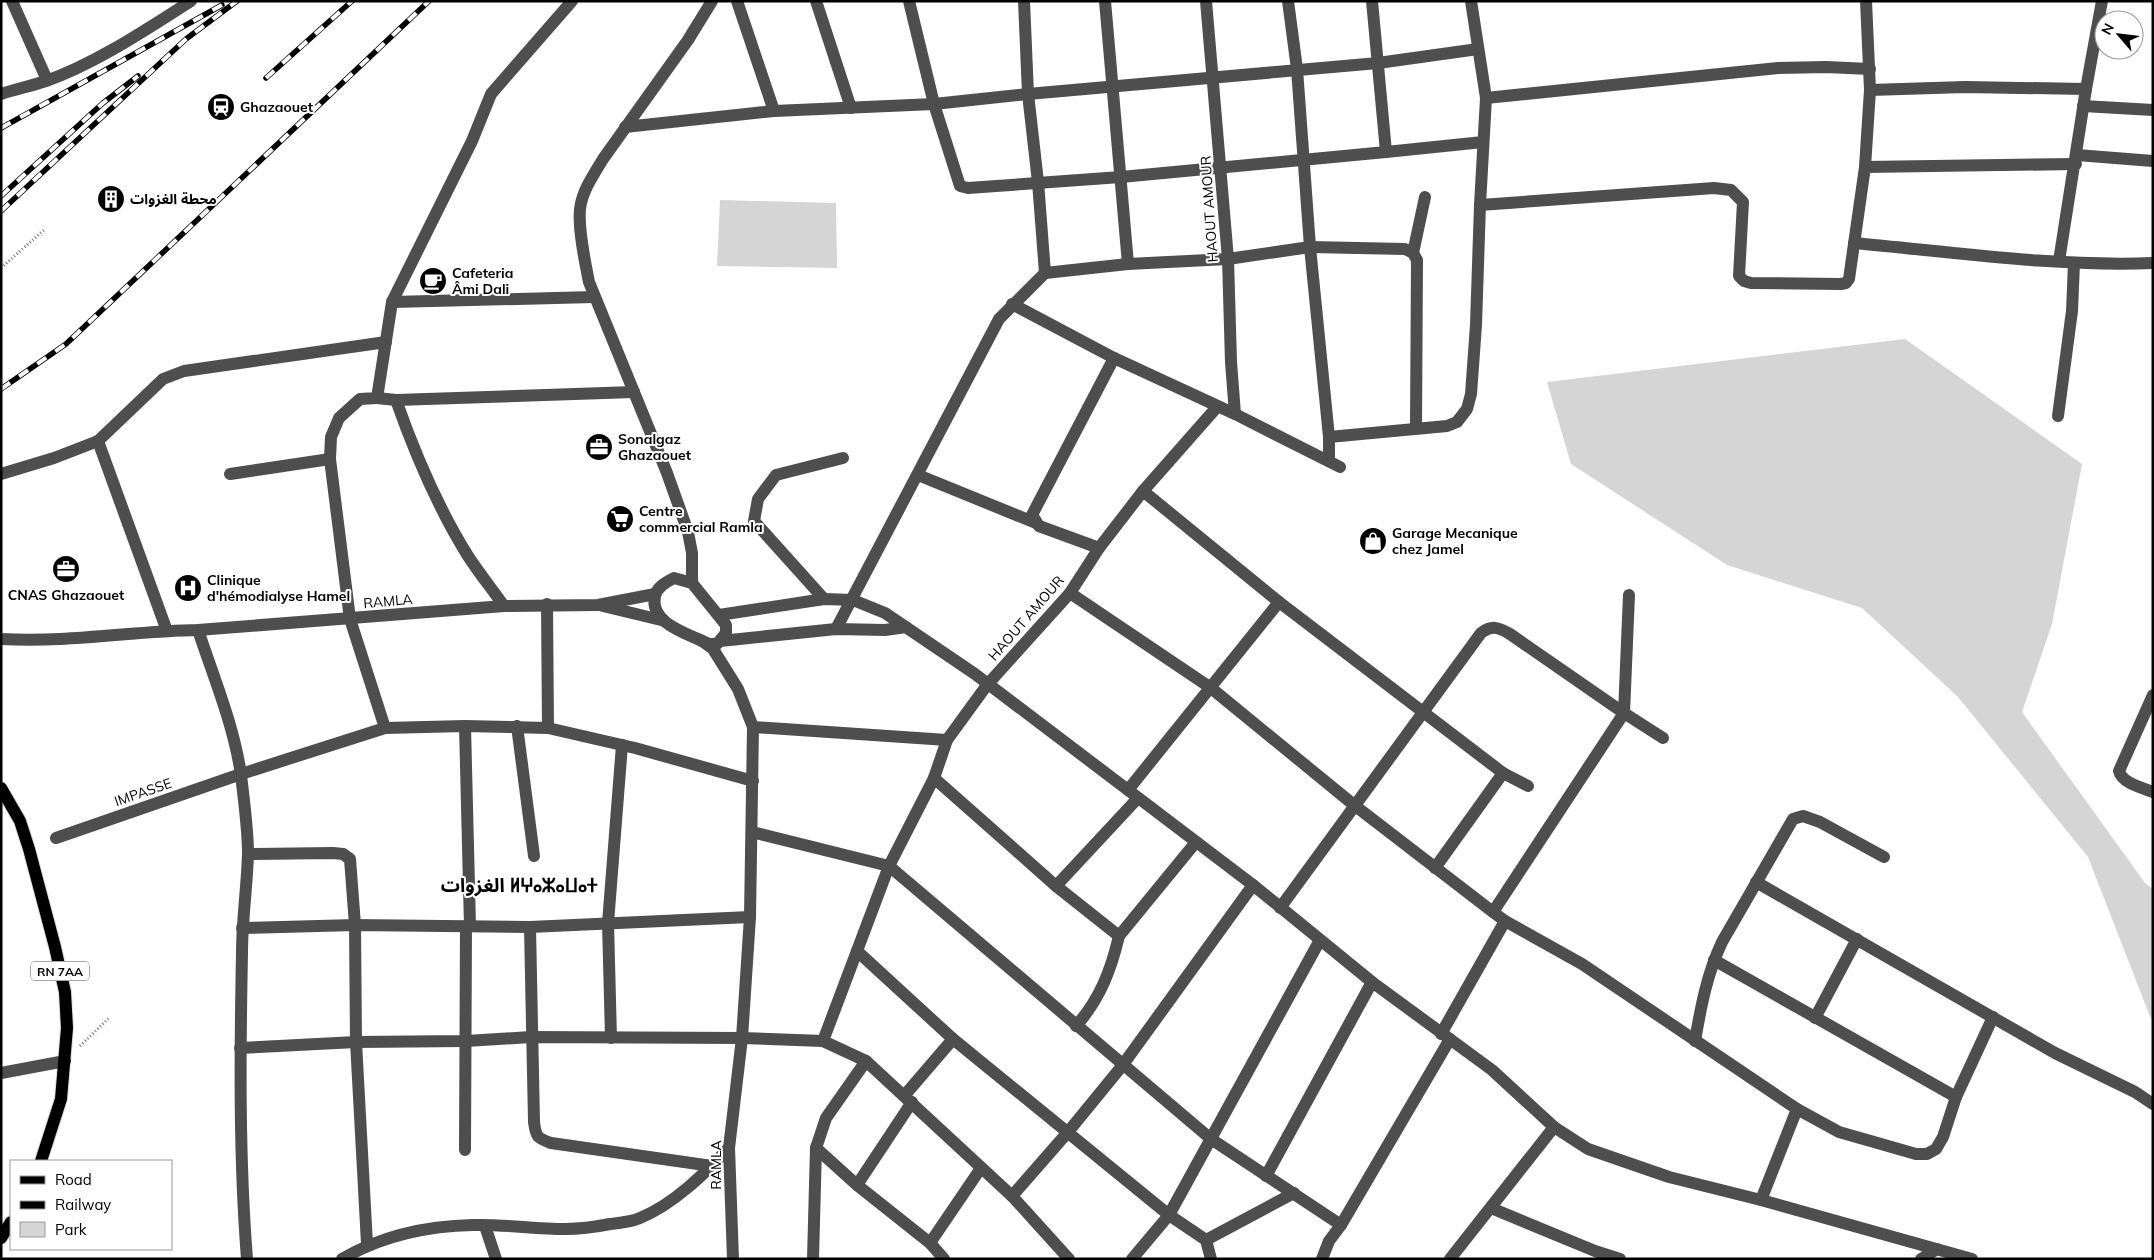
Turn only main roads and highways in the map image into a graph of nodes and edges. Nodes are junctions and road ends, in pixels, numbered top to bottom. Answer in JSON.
{"nodes":[{"id":1,"x":1,"y":788,"type":"edge"},
{"id":2,"x":42,"y":1160,"type":"edge"},
{"id":3,"x":10,"y":1224,"type":"edge"},
{"id":4,"x":1,"y":1238,"type":"edge"}],
"edges":[{"from":1,"to":2,"type":"main road","number":"RN 7AA"},
{"from":3,"to":4,"type":"main road"}]}
